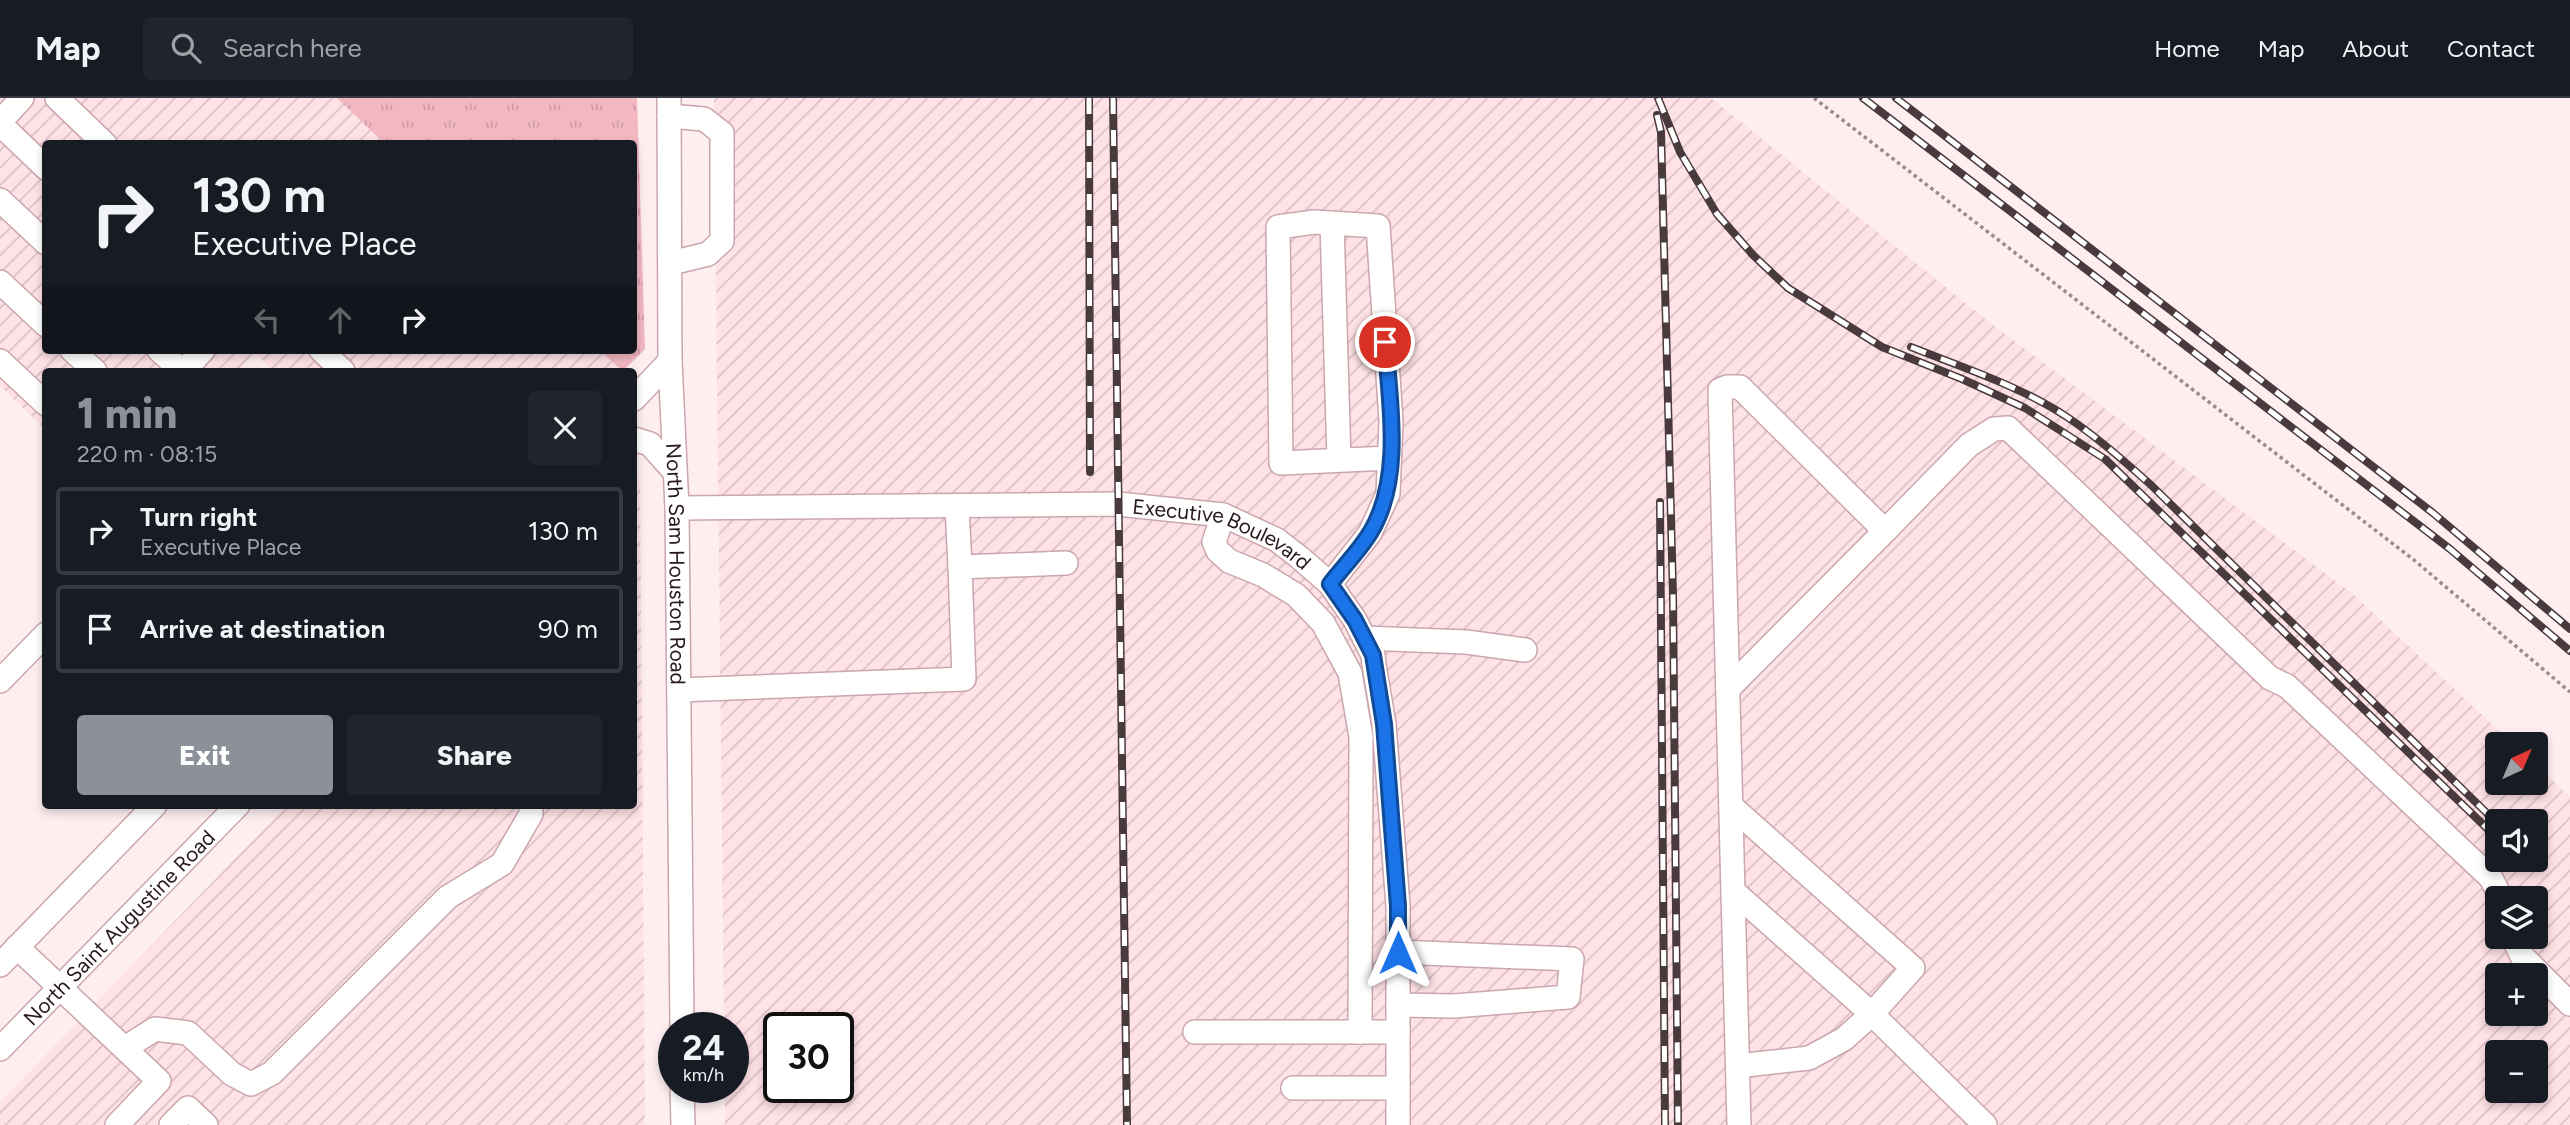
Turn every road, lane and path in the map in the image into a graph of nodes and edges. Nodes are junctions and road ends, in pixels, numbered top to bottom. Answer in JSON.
{"nodes":[{"id":1,"x":22,"y":98,"type":"edge"},
{"id":2,"x":57,"y":98,"type":"edge"},
{"id":3,"x":1814,"y":98,"type":"edge"},
{"id":4,"x":669,"y":107,"type":"edge"},
{"id":5,"x":0,"y":123,"type":"edge"},
{"id":6,"x":101,"y":140,"type":"edge"},
{"id":7,"x":42,"y":164,"type":"edge"},
{"id":8,"x":0,"y":200,"type":"edge"},
{"id":9,"x":1332,"y":223,"type":"junction"},
{"id":10,"x":42,"y":239,"type":"edge"},
{"id":11,"x":671,"y":263,"type":"junction"},
{"id":12,"x":0,"y":282,"type":"edge"},
{"id":13,"x":42,"y":321,"type":"edge"},
{"id":14,"x":76,"y":354,"type":"edge"},
{"id":15,"x":164,"y":354,"type":"edge"},
{"id":16,"x":200,"y":354,"type":"edge"},
{"id":17,"x":325,"y":354,"type":"edge"},
{"id":18,"x":0,"y":361,"type":"edge"},
{"id":19,"x":670,"y":361,"type":"junction"},
{"id":20,"x":92,"y":368,"type":"edge"},
{"id":21,"x":180,"y":368,"type":"edge"},
{"id":22,"x":186,"y":368,"type":"edge"},
{"id":23,"x":340,"y":368,"type":"edge"},
{"id":24,"x":637,"y":396,"type":"edge"},
{"id":25,"x":42,"y":400,"type":"edge"},
{"id":26,"x":637,"y":440,"type":"edge"},
{"id":27,"x":1390,"y":458,"type":"junction"},
{"id":28,"x":1339,"y":460,"type":"junction"},
{"id":29,"x":674,"y":471,"type":"junction"},
{"id":30,"x":957,"y":506,"type":"junction"},
{"id":31,"x":677,"y":508,"type":"junction"},
{"id":32,"x":1223,"y":515,"type":"junction"},
{"id":33,"x":1885,"y":531,"type":"junction"},
{"id":34,"x":1283,"y":544,"type":"junction"},
{"id":35,"x":1066,"y":564,"type":"dead end"},
{"id":36,"x":960,"y":567,"type":"junction"},
{"id":37,"x":1263,"y":575,"type":"junction"},
{"id":38,"x":1330,"y":584,"type":"junction"},
{"id":39,"x":42,"y":638,"type":"edge"},
{"id":40,"x":1364,"y":638,"type":"junction"},
{"id":41,"x":1525,"y":650,"type":"dead end"},
{"id":42,"x":1374,"y":665,"type":"junction"},
{"id":43,"x":1350,"y":673,"type":"junction"},
{"id":44,"x":0,"y":681,"type":"edge"},
{"id":45,"x":1728,"y":689,"type":"junction"},
{"id":46,"x":679,"y":690,"type":"junction"},
{"id":47,"x":2570,"y":692,"type":"edge"},
{"id":48,"x":1731,"y":806,"type":"junction"},
{"id":49,"x":151,"y":809,"type":"edge"},
{"id":50,"x":234,"y":809,"type":"edge"},
{"id":51,"x":531,"y":809,"type":"edge"},
{"id":52,"x":2494,"y":886,"type":"edge"},
{"id":53,"x":1733,"y":891,"type":"junction"},
{"id":54,"x":1361,"y":921,"type":"junction"},
{"id":55,"x":1398,"y":924,"type":"junction"},
{"id":56,"x":17,"y":947,"type":"junction"},
{"id":57,"x":2518,"y":949,"type":"edge"},
{"id":58,"x":1398,"y":953,"type":"junction"},
{"id":59,"x":0,"y":965,"type":"edge"},
{"id":60,"x":60,"y":987,"type":"junction"},
{"id":61,"x":2570,"y":1004,"type":"edge"},
{"id":62,"x":1398,"y":1005,"type":"junction"},
{"id":63,"x":682,"y":1012,"type":"edge"},
{"id":64,"x":1871,"y":1014,"type":"junction"},
{"id":65,"x":1195,"y":1032,"type":"dead end"},
{"id":66,"x":1360,"y":1032,"type":"junction"},
{"id":67,"x":1398,"y":1032,"type":"junction"},
{"id":68,"x":125,"y":1048,"type":"junction"},
{"id":69,"x":0,"y":1049,"type":"edge"},
{"id":70,"x":1738,"y":1066,"type":"junction"},
{"id":71,"x":159,"y":1081,"type":"junction"},
{"id":72,"x":1293,"y":1088,"type":"dead end"},
{"id":73,"x":1398,"y":1088,"type":"junction"},
{"id":74,"x":682,"y":1103,"type":"edge"},
{"id":75,"x":188,"y":1108,"type":"junction"},
{"id":76,"x":117,"y":1125,"type":"edge"},
{"id":77,"x":171,"y":1125,"type":"edge"},
{"id":78,"x":205,"y":1125,"type":"edge"},
{"id":79,"x":683,"y":1125,"type":"edge"},
{"id":80,"x":1398,"y":1125,"type":"edge"},
{"id":81,"x":1739,"y":1125,"type":"edge"},
{"id":82,"x":1985,"y":1125,"type":"edge"}],
"edges":[{"from":1,"to":5,"type":"street"},
{"from":2,"to":6,"type":"street"},
{"from":3,"to":47,"type":"path"},
{"from":4,"to":11,"type":"street","name":"North Sam Houston Road"},
{"from":4,"to":11,"type":"street"},
{"from":5,"to":7,"type":"street"},
{"from":8,"to":10,"type":"street"},
{"from":9,"to":27,"type":"street"},
{"from":9,"to":28,"type":"street"},
{"from":9,"to":28,"type":"street"},
{"from":11,"to":19,"type":"street","name":"North Sam Houston Road"},
{"from":12,"to":13,"type":"street"},
{"from":14,"to":20,"type":"street"},
{"from":15,"to":21,"type":"street"},
{"from":16,"to":22,"type":"street"},
{"from":17,"to":23,"type":"street"},
{"from":18,"to":25,"type":"street"},
{"from":19,"to":24,"type":"street"},
{"from":19,"to":29,"type":"street","name":"North Sam Houston Road"},
{"from":26,"to":29,"type":"street"},
{"from":27,"to":28,"type":"street"},
{"from":27,"to":38,"type":"street"},
{"from":29,"to":31,"type":"street","name":"North Sam Houston Road"},
{"from":30,"to":31,"type":"street","name":"Executive Boulevard"},
{"from":30,"to":32,"type":"street","name":"Executive Boulevard"},
{"from":30,"to":36,"type":"street"},
{"from":31,"to":46,"type":"street","name":"North Sam Houston Road"},
{"from":32,"to":34,"type":"street","name":"Executive Boulevard"},
{"from":32,"to":37,"type":"street"},
{"from":33,"to":45,"type":"street"},
{"from":33,"to":45,"type":"street"},
{"from":33,"to":52,"type":"street"},
{"from":34,"to":37,"type":"street"},
{"from":34,"to":38,"type":"street","name":"Executive Boulevard"},
{"from":35,"to":36,"type":"street"},
{"from":36,"to":46,"type":"street"},
{"from":37,"to":43,"type":"street"},
{"from":38,"to":40,"type":"street","name":"Executive Boulevard"},
{"from":39,"to":44,"type":"street"},
{"from":40,"to":41,"type":"street"},
{"from":40,"to":42,"type":"street","name":"Executive Boulevard"},
{"from":42,"to":43,"type":"street"},
{"from":42,"to":55,"type":"street","name":"Executive Boulevard"},
{"from":43,"to":54,"type":"street"},
{"from":45,"to":48,"type":"street"},
{"from":46,"to":63,"type":"street","name":"North Sam Houston Road"},
{"from":48,"to":53,"type":"street"},
{"from":48,"to":64,"type":"street"},
{"from":49,"to":56,"type":"street"},
{"from":50,"to":60,"type":"street","name":"North Saint Augustine Road"},
{"from":51,"to":68,"type":"street"},
{"from":53,"to":64,"type":"street"},
{"from":53,"to":70,"type":"street"},
{"from":54,"to":55,"type":"street"},
{"from":54,"to":66,"type":"street"},
{"from":55,"to":58,"type":"street","name":"Executive Boulevard"},
{"from":56,"to":59,"type":"street"},
{"from":56,"to":60,"type":"street"},
{"from":57,"to":61,"type":"street"},
{"from":58,"to":62,"type":"street","name":"Executive Boulevard"},
{"from":58,"to":62,"type":"street"},
{"from":60,"to":68,"type":"street"},
{"from":60,"to":69,"type":"street","name":"North Saint Augustine Road"},
{"from":62,"to":67,"type":"street","name":"Executive Boulevard"},
{"from":64,"to":70,"type":"street"},
{"from":64,"to":82,"type":"street"},
{"from":65,"to":66,"type":"street"},
{"from":66,"to":67,"type":"street"},
{"from":67,"to":73,"type":"street","name":"Executive Boulevard"},
{"from":68,"to":71,"type":"street"},
{"from":70,"to":81,"type":"street"},
{"from":71,"to":75,"type":"street"},
{"from":71,"to":76,"type":"street"},
{"from":72,"to":73,"type":"street"},
{"from":73,"to":80,"type":"street","name":"Executive Boulevard"},
{"from":74,"to":79,"type":"street"},
{"from":75,"to":77,"type":"street"},
{"from":75,"to":78,"type":"street"}]}
